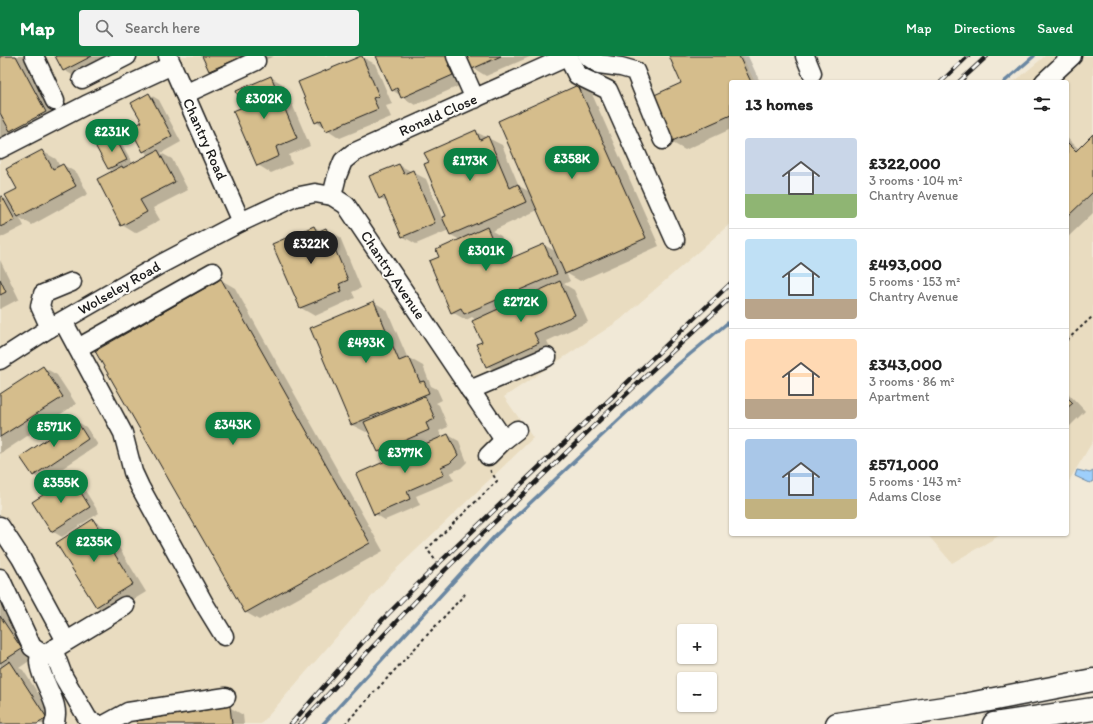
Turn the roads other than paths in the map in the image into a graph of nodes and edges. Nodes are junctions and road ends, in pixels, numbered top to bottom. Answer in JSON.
{"nodes":[{"id":1,"x":34,"y":56,"type":"edge"},
{"id":2,"x":126,"y":56,"type":"edge"},
{"id":3,"x":456,"y":56,"type":"edge"},
{"id":4,"x":587,"y":56,"type":"edge"},
{"id":5,"x":805,"y":56,"type":"edge"},
{"id":6,"x":1072,"y":56,"type":"edge"},
{"id":7,"x":569,"y":57,"type":"edge"},
{"id":8,"x":170,"y":61,"type":"edge"},
{"id":9,"x":256,"y":62,"type":"dead end"},
{"id":10,"x":812,"y":73,"type":"dead end"},
{"id":11,"x":82,"y":79,"type":"dead end"},
{"id":12,"x":1046,"y":80,"type":"edge"},
{"id":13,"x":184,"y":94,"type":"junction"},
{"id":14,"x":475,"y":99,"type":"junction"},
{"id":15,"x":55,"y":101,"type":"dead end"},
{"id":16,"x":663,"y":140,"type":"dead end"},
{"id":17,"x":0,"y":149,"type":"edge"},
{"id":18,"x":332,"y":196,"type":"junction"},
{"id":19,"x":241,"y":222,"type":"junction"},
{"id":20,"x":675,"y":240,"type":"dead end"},
{"id":21,"x":213,"y":272,"type":"dead end"},
{"id":22,"x":72,"y":282,"type":"dead end"},
{"id":23,"x":56,"y":324,"type":"junction"},
{"id":24,"x":78,"y":348,"type":"junction"},
{"id":25,"x":547,"y":357,"type":"dead end"},
{"id":26,"x":0,"y":360,"type":"edge"},
{"id":27,"x":470,"y":390,"type":"junction"},
{"id":28,"x":488,"y":456,"type":"road end"},
{"id":29,"x":0,"y":526,"type":"edge"},
{"id":30,"x":6,"y":547,"type":"edge"},
{"id":31,"x":0,"y":578,"type":"edge"},
{"id":32,"x":124,"y":606,"type":"dead end"},
{"id":33,"x":224,"y":636,"type":"dead end"},
{"id":34,"x":54,"y":648,"type":"junction"},
{"id":35,"x":1093,"y":680,"type":"edge"},
{"id":36,"x":226,"y":697,"type":"dead end"},
{"id":37,"x":1093,"y":709,"type":"edge"},
{"id":38,"x":54,"y":724,"type":"edge"},
{"id":39,"x":98,"y":724,"type":"edge"},
{"id":40,"x":106,"y":724,"type":"edge"},
{"id":41,"x":837,"y":724,"type":"edge"},
{"id":42,"x":994,"y":724,"type":"edge"}],
"edges":[{"from":1,"to":15,"type":"street"},
{"from":2,"to":11,"type":"street"},
{"from":3,"to":14,"type":"street"},
{"from":4,"to":16,"type":"street"},
{"from":5,"to":10,"type":"street"},
{"from":6,"to":12,"type":"street"},
{"from":7,"to":14,"type":"street","name":"Ronald Close"},
{"from":7,"to":20,"type":"street"},
{"from":8,"to":13,"type":"street","name":"Chantry Road"},
{"from":8,"to":17,"type":"street"},
{"from":9,"to":13,"type":"street"},
{"from":13,"to":19,"type":"street","name":"Chantry Road"},
{"from":14,"to":18,"type":"street","name":"Ronald Close"},
{"from":18,"to":19,"type":"street","name":"Chantry Avenue"},
{"from":18,"to":27,"type":"street","name":"Chantry Avenue"},
{"from":19,"to":23,"type":"street","name":"Wolseley Road"},
{"from":21,"to":24,"type":"street"},
{"from":22,"to":23,"type":"street"},
{"from":23,"to":24,"type":"street"},
{"from":23,"to":26,"type":"street","name":"Wolseley Road"},
{"from":24,"to":33,"type":"street"},
{"from":25,"to":27,"type":"street"},
{"from":27,"to":28,"type":"street","name":"Chantry Avenue"},
{"from":29,"to":30,"type":"street"},
{"from":30,"to":34,"type":"street"},
{"from":31,"to":34,"type":"street"},
{"from":32,"to":34,"type":"street"},
{"from":34,"to":38,"type":"street"},
{"from":34,"to":39,"type":"street"},
{"from":35,"to":41,"type":"highway"},
{"from":36,"to":40,"type":"street"},
{"from":37,"to":42,"type":"highway"}]}
